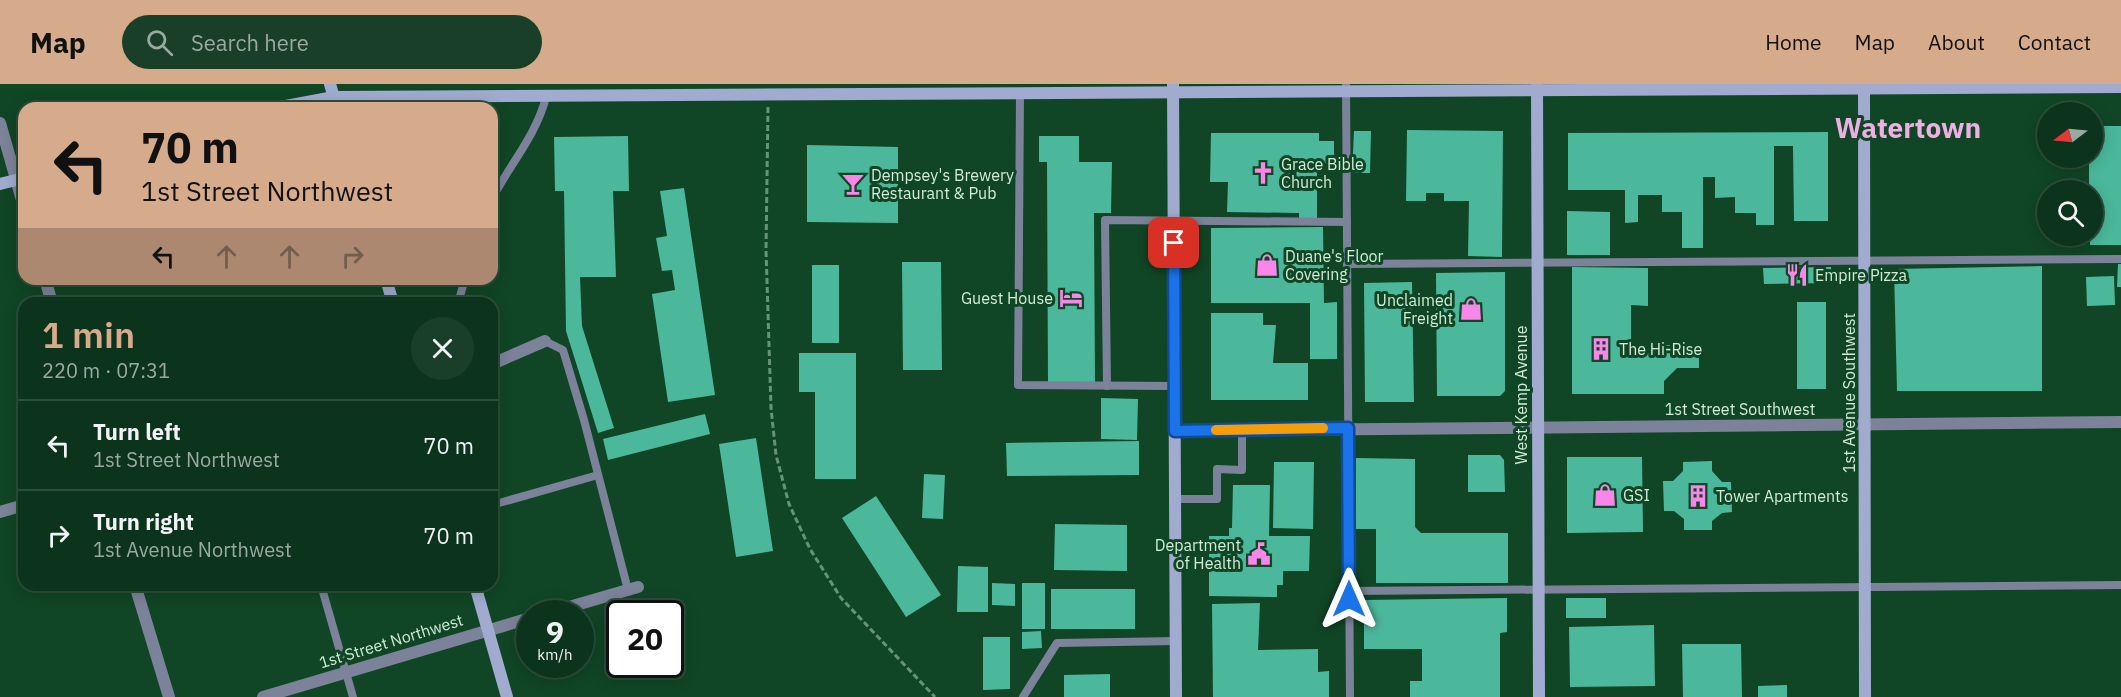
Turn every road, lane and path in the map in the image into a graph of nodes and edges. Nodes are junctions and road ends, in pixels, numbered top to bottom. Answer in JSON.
{"nodes":[{"id":1,"x":330,"y":84,"type":"edge"},
{"id":2,"x":1863,"y":86,"type":"edge"},
{"id":3,"x":2121,"y":87,"type":"edge"},
{"id":4,"x":1537,"y":88,"type":"edge"},
{"id":5,"x":1173,"y":89,"type":"edge"},
{"id":6,"x":1347,"y":89,"type":"edge"},
{"id":7,"x":1020,"y":95,"type":"junction"},
{"id":8,"x":768,"y":96,"type":"junction"},
{"id":9,"x":546,"y":97,"type":"junction"},
{"id":10,"x":335,"y":102,"type":"edge"},
{"id":11,"x":370,"y":102,"type":"edge"},
{"id":12,"x":0,"y":123,"type":"edge"},
{"id":13,"x":18,"y":173,"type":"edge"},
{"id":14,"x":18,"y":180,"type":"edge"},
{"id":15,"x":0,"y":184,"type":"edge"},
{"id":16,"x":498,"y":187,"type":"edge"},
{"id":17,"x":1174,"y":219,"type":"junction"},
{"id":18,"x":1347,"y":222,"type":"junction"},
{"id":19,"x":1865,"y":259,"type":"junction"},
{"id":20,"x":2121,"y":259,"type":"edge"},
{"id":21,"x":1537,"y":262,"type":"junction"},
{"id":22,"x":1347,"y":264,"type":"junction"},
{"id":23,"x":545,"y":341,"type":"joint"},
{"id":24,"x":498,"y":361,"type":"edge"},
{"id":25,"x":1107,"y":386,"type":"junction"},
{"id":26,"x":1175,"y":386,"type":"junction"},
{"id":27,"x":2121,"y":422,"type":"edge"},
{"id":28,"x":1538,"y":425,"type":"junction"},
{"id":29,"x":1866,"y":426,"type":"junction"},
{"id":30,"x":1348,"y":428,"type":"junction"},
{"id":31,"x":1242,"y":430,"type":"junction"},
{"id":32,"x":1175,"y":431,"type":"junction"},
{"id":33,"x":598,"y":475,"type":"junction"},
{"id":34,"x":1175,"y":499,"type":"junction"},
{"id":35,"x":498,"y":503,"type":"edge"},
{"id":36,"x":18,"y":507,"type":"edge"},
{"id":37,"x":0,"y":512,"type":"edge"},
{"id":38,"x":2121,"y":585,"type":"edge"},
{"id":39,"x":1539,"y":588,"type":"junction"},
{"id":40,"x":1866,"y":588,"type":"junction"},
{"id":41,"x":633,"y":589,"type":"joint"},
{"id":42,"x":137,"y":591,"type":"edge"},
{"id":43,"x":323,"y":591,"type":"edge"},
{"id":44,"x":477,"y":591,"type":"edge"},
{"id":45,"x":1349,"y":591,"type":"junction"},
{"id":46,"x":594,"y":600,"type":"edge"},
{"id":47,"x":516,"y":622,"type":"edge"},
{"id":48,"x":488,"y":630,"type":"junction"},
{"id":49,"x":1176,"y":641,"type":"junction"},
{"id":50,"x":346,"y":672,"type":"junction"},
{"id":51,"x":168,"y":697,"type":"edge"},
{"id":52,"x":263,"y":697,"type":"edge"},
{"id":53,"x":353,"y":697,"type":"edge"},
{"id":54,"x":507,"y":697,"type":"edge"},
{"id":55,"x":935,"y":697,"type":"edge"},
{"id":56,"x":1023,"y":697,"type":"edge"},
{"id":57,"x":1176,"y":697,"type":"edge"},
{"id":58,"x":1350,"y":697,"type":"edge"},
{"id":59,"x":1539,"y":697,"type":"edge"},
{"id":60,"x":1865,"y":697,"type":"edge"}],
"edges":[{"from":1,"to":10,"type":"street"},
{"from":2,"to":3,"type":"street"},
{"from":2,"to":4,"type":"street"},
{"from":2,"to":19,"type":"street","name":"1st Avenue Southwest"},
{"from":4,"to":6,"type":"street"},
{"from":4,"to":21,"type":"street","name":"West Kemp Avenue"},
{"from":5,"to":6,"type":"street"},
{"from":5,"to":7,"type":"street"},
{"from":5,"to":17,"type":"street"},
{"from":6,"to":18,"type":"lane"},
{"from":7,"to":8,"type":"street"},
{"from":7,"to":25,"type":"lane"},
{"from":8,"to":9,"type":"street"},
{"from":8,"to":55,"type":"path"},
{"from":9,"to":11,"type":"street"},
{"from":9,"to":16,"type":"lane"},
{"from":12,"to":13,"type":"street"},
{"from":14,"to":15,"type":"street"},
{"from":17,"to":18,"type":"lane"},
{"from":17,"to":25,"type":"lane"},
{"from":17,"to":26,"type":"street"},
{"from":18,"to":22,"type":"lane"},
{"from":19,"to":20,"type":"lane"},
{"from":19,"to":21,"type":"lane"},
{"from":19,"to":29,"type":"street","name":"1st Avenue Southwest"},
{"from":21,"to":22,"type":"lane"},
{"from":21,"to":28,"type":"street","name":"West Kemp Avenue"},
{"from":22,"to":30,"type":"lane"},
{"from":23,"to":24,"type":"street"},
{"from":23,"to":33,"type":"lane"},
{"from":25,"to":26,"type":"lane"},
{"from":26,"to":32,"type":"street"},
{"from":27,"to":29,"type":"street","name":"1st Street Southwest"},
{"from":28,"to":29,"type":"street","name":"1st Street Southwest"},
{"from":28,"to":30,"type":"street"},
{"from":28,"to":39,"type":"street","name":"West Kemp Avenue"},
{"from":29,"to":40,"type":"street","name":"1st Avenue Southwest"},
{"from":30,"to":31,"type":"street"},
{"from":30,"to":45,"type":"lane"},
{"from":31,"to":32,"type":"street"},
{"from":31,"to":34,"type":"lane"},
{"from":32,"to":34,"type":"street"},
{"from":33,"to":35,"type":"lane"},
{"from":33,"to":41,"type":"lane"},
{"from":34,"to":49,"type":"street"},
{"from":36,"to":37,"type":"street"},
{"from":38,"to":40,"type":"lane"},
{"from":39,"to":40,"type":"lane"},
{"from":39,"to":45,"type":"lane"},
{"from":39,"to":59,"type":"street","name":"West Kemp Avenue"},
{"from":40,"to":60,"type":"street","name":"1st Avenue Southwest"},
{"from":41,"to":46,"type":"street"},
{"from":42,"to":51,"type":"street"},
{"from":43,"to":50,"type":"lane"},
{"from":44,"to":48,"type":"street"},
{"from":45,"to":58,"type":"lane"},
{"from":47,"to":48,"type":"street","name":"1st Street Northwest"},
{"from":48,"to":50,"type":"street","name":"1st Street Northwest"},
{"from":48,"to":54,"type":"street"},
{"from":49,"to":56,"type":"lane"},
{"from":49,"to":57,"type":"street"},
{"from":50,"to":52,"type":"street","name":"1st Street Northwest"},
{"from":50,"to":53,"type":"lane"}]}
